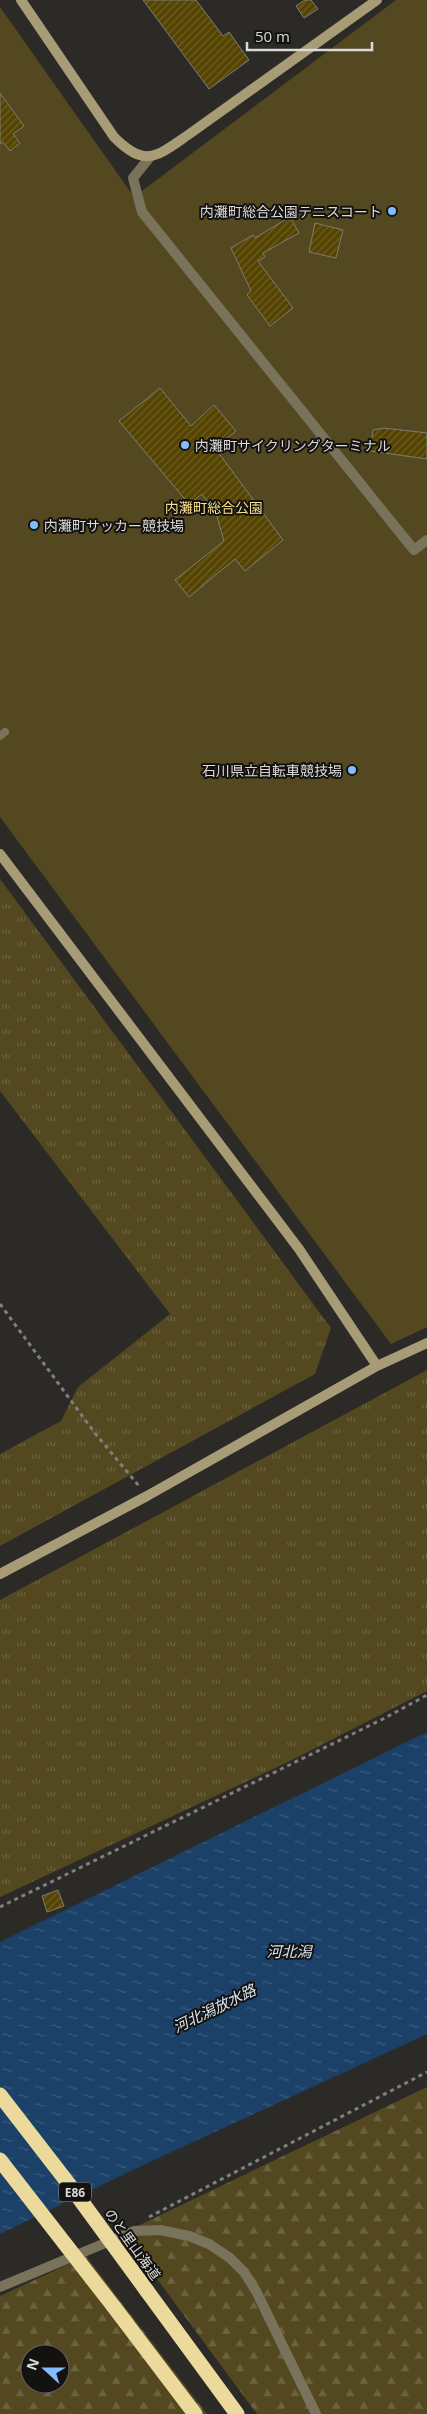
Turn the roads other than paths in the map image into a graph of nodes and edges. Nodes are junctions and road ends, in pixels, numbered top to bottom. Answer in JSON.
{"nodes":[{"id":1,"x":21,"y":0,"type":"edge"},
{"id":2,"x":377,"y":0,"type":"edge"},
{"id":3,"x":150,"y":156,"type":"junction"},
{"id":4,"x":427,"y":540,"type":"edge"},
{"id":5,"x":0,"y":854,"type":"edge"},
{"id":6,"x":427,"y":1343,"type":"edge"},
{"id":7,"x":377,"y":1366,"type":"junction"},
{"id":8,"x":0,"y":1574,"type":"edge"},
{"id":9,"x":0,"y":2095,"type":"edge"},
{"id":10,"x":0,"y":2160,"type":"edge"},
{"id":11,"x":0,"y":2287,"type":"edge"},
{"id":12,"x":195,"y":2414,"type":"edge"},
{"id":13,"x":237,"y":2414,"type":"edge"},
{"id":14,"x":316,"y":2414,"type":"edge"}],
"edges":[{"from":1,"to":3,"type":"street"},
{"from":2,"to":3,"type":"street"},
{"from":3,"to":4,"type":"street"},
{"from":5,"to":7,"type":"street"},
{"from":6,"to":7,"type":"street"},
{"from":7,"to":8,"type":"street"},
{"from":9,"to":13,"type":"highway","name":"のと里山海道","number":"E86","bridge":true},
{"from":10,"to":12,"type":"highway","bridge":true},
{"from":11,"to":14,"type":"street"}]}
